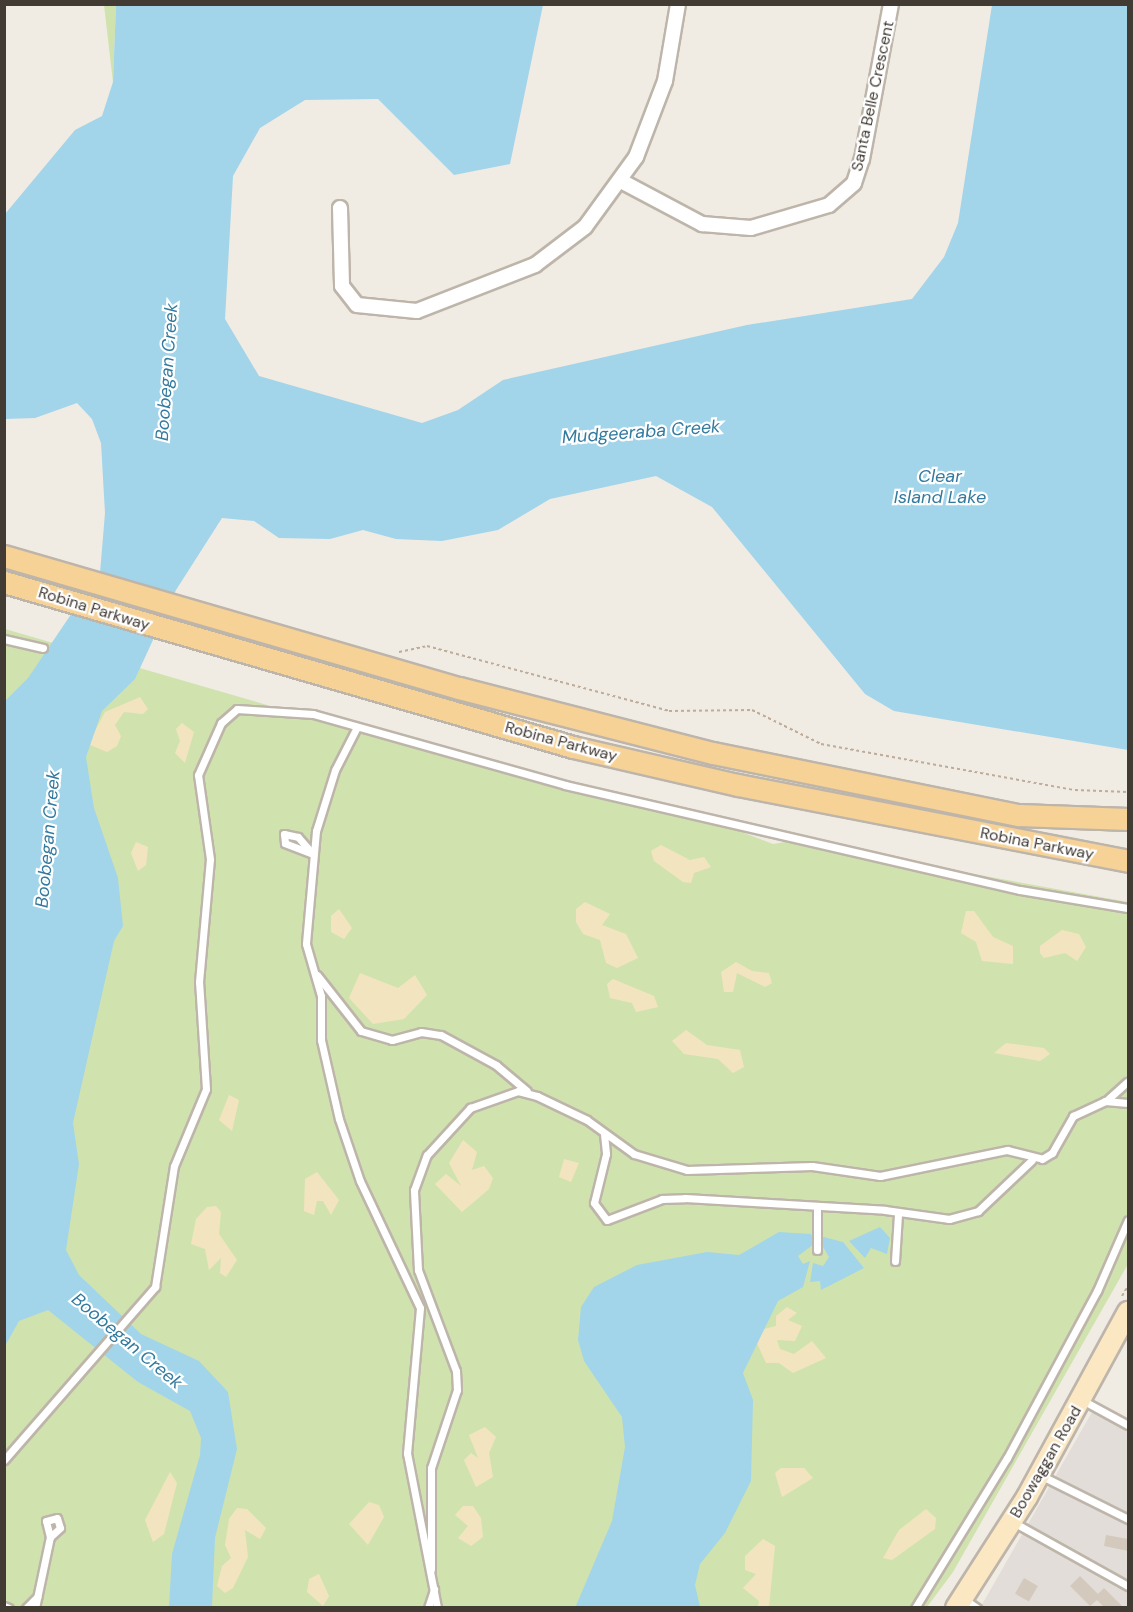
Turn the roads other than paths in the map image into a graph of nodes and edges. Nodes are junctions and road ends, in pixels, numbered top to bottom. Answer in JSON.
{"nodes":[{"id":1,"x":678,"y":4,"type":"edge"},
{"id":2,"x":891,"y":4,"type":"edge"},
{"id":3,"x":621,"y":181,"type":"junction"},
{"id":4,"x":340,"y":208,"type":"dead end"},
{"id":5,"x":4,"y":556,"type":"edge"},
{"id":6,"x":4,"y":582,"type":"edge"},
{"id":7,"x":4,"y":639,"type":"edge"},
{"id":8,"x":43,"y":648,"type":"dead end"},
{"id":9,"x":357,"y":727,"type":"junction"},
{"id":10,"x":1128,"y":819,"type":"edge"},
{"id":11,"x":1128,"y":861,"type":"edge"},
{"id":12,"x":1128,"y":908,"type":"edge"},
{"id":13,"x":315,"y":973,"type":"junction"},
{"id":14,"x":330,"y":989,"type":"junction"},
{"id":15,"x":321,"y":996,"type":"junction"},
{"id":16,"x":511,"y":1079,"type":"junction"},
{"id":17,"x":1127,"y":1082,"type":"edge"},
{"id":18,"x":506,"y":1095,"type":"junction"},
{"id":19,"x":538,"y":1096,"type":"junction"},
{"id":20,"x":1105,"y":1101,"type":"junction"},
{"id":21,"x":1128,"y":1103,"type":"edge"},
{"id":22,"x":602,"y":1132,"type":"junction"},
{"id":23,"x":625,"y":1148,"type":"junction"},
{"id":24,"x":606,"y":1149,"type":"junction"},
{"id":25,"x":1015,"y":1153,"type":"junction"},
{"id":26,"x":1032,"y":1160,"type":"junction"},
{"id":27,"x":1019,"y":1168,"type":"junction"},
{"id":28,"x":817,"y":1208,"type":"junction"},
{"id":29,"x":898,"y":1214,"type":"junction"},
{"id":30,"x":1128,"y":1220,"type":"edge"},
{"id":31,"x":817,"y":1250,"type":"dead end"},
{"id":32,"x":895,"y":1261,"type":"dead end"},
{"id":33,"x":1128,"y":1311,"type":"edge"},
{"id":34,"x":1082,"y":1400,"type":"junction"},
{"id":35,"x":1128,"y":1425,"type":"edge"},
{"id":36,"x":4,"y":1460,"type":"edge"},
{"id":37,"x":1039,"y":1474,"type":"junction"},
{"id":38,"x":1128,"y":1519,"type":"edge"},
{"id":39,"x":1012,"y":1522,"type":"junction"},
{"id":40,"x":50,"y":1536,"type":"dead end"},
{"id":41,"x":431,"y":1569,"type":"junction"},
{"id":42,"x":1128,"y":1586,"type":"edge"},
{"id":43,"x":434,"y":1587,"type":"junction"},
{"id":44,"x":41,"y":1590,"type":"junction"},
{"id":45,"x":965,"y":1604,"type":"edge"},
{"id":46,"x":26,"y":1608,"type":"edge"},
{"id":47,"x":35,"y":1608,"type":"edge"},
{"id":48,"x":428,"y":1608,"type":"edge"},
{"id":49,"x":437,"y":1608,"type":"edge"},
{"id":50,"x":915,"y":1608,"type":"edge"}],
"edges":[{"from":1,"to":3,"type":"street"},
{"from":2,"to":3,"type":"street","name":"Santa Belle Crescent"},
{"from":3,"to":4,"type":"street"},
{"from":5,"to":10,"type":"main road","name":"Robina Parkway"},
{"from":6,"to":11,"type":"main road","name":"Robina Parkway"},
{"from":7,"to":8,"type":"lane"},
{"from":9,"to":12,"type":"lane"},
{"from":9,"to":13,"type":"lane"},
{"from":9,"to":36,"type":"lane"},
{"from":13,"to":14,"type":"lane"},
{"from":13,"to":15,"type":"lane"},
{"from":14,"to":15,"type":"lane"},
{"from":14,"to":16,"type":"lane"},
{"from":15,"to":41,"type":"lane"},
{"from":16,"to":18,"type":"lane"},
{"from":16,"to":19,"type":"lane"},
{"from":17,"to":20,"type":"lane"},
{"from":18,"to":19,"type":"lane"},
{"from":18,"to":41,"type":"lane"},
{"from":19,"to":22,"type":"lane"},
{"from":20,"to":21,"type":"lane"},
{"from":20,"to":26,"type":"lane"},
{"from":22,"to":23,"type":"lane"},
{"from":22,"to":24,"type":"lane"},
{"from":23,"to":24,"type":"lane"},
{"from":23,"to":25,"type":"lane"},
{"from":24,"to":28,"type":"lane"},
{"from":25,"to":26,"type":"lane"},
{"from":25,"to":27,"type":"lane"},
{"from":26,"to":27,"type":"lane"},
{"from":27,"to":29,"type":"lane"},
{"from":28,"to":29,"type":"lane"},
{"from":28,"to":31,"type":"lane"},
{"from":29,"to":32,"type":"lane"},
{"from":30,"to":50,"type":"lane"},
{"from":33,"to":34,"type":"main road","name":"Boowaggan Road"},
{"from":34,"to":35,"type":"lane"},
{"from":34,"to":37,"type":"main road","name":"Boowaggan Road"},
{"from":37,"to":38,"type":"lane"},
{"from":37,"to":39,"type":"main road","name":"Boowaggan Road"},
{"from":39,"to":42,"type":"lane"},
{"from":39,"to":45,"type":"main road","name":"Boowaggan Road"},
{"from":40,"to":44,"type":"lane"},
{"from":41,"to":43,"type":"lane"},
{"from":43,"to":48,"type":"lane"},
{"from":43,"to":49,"type":"lane"},
{"from":44,"to":46,"type":"lane"},
{"from":44,"to":47,"type":"lane"}]}
